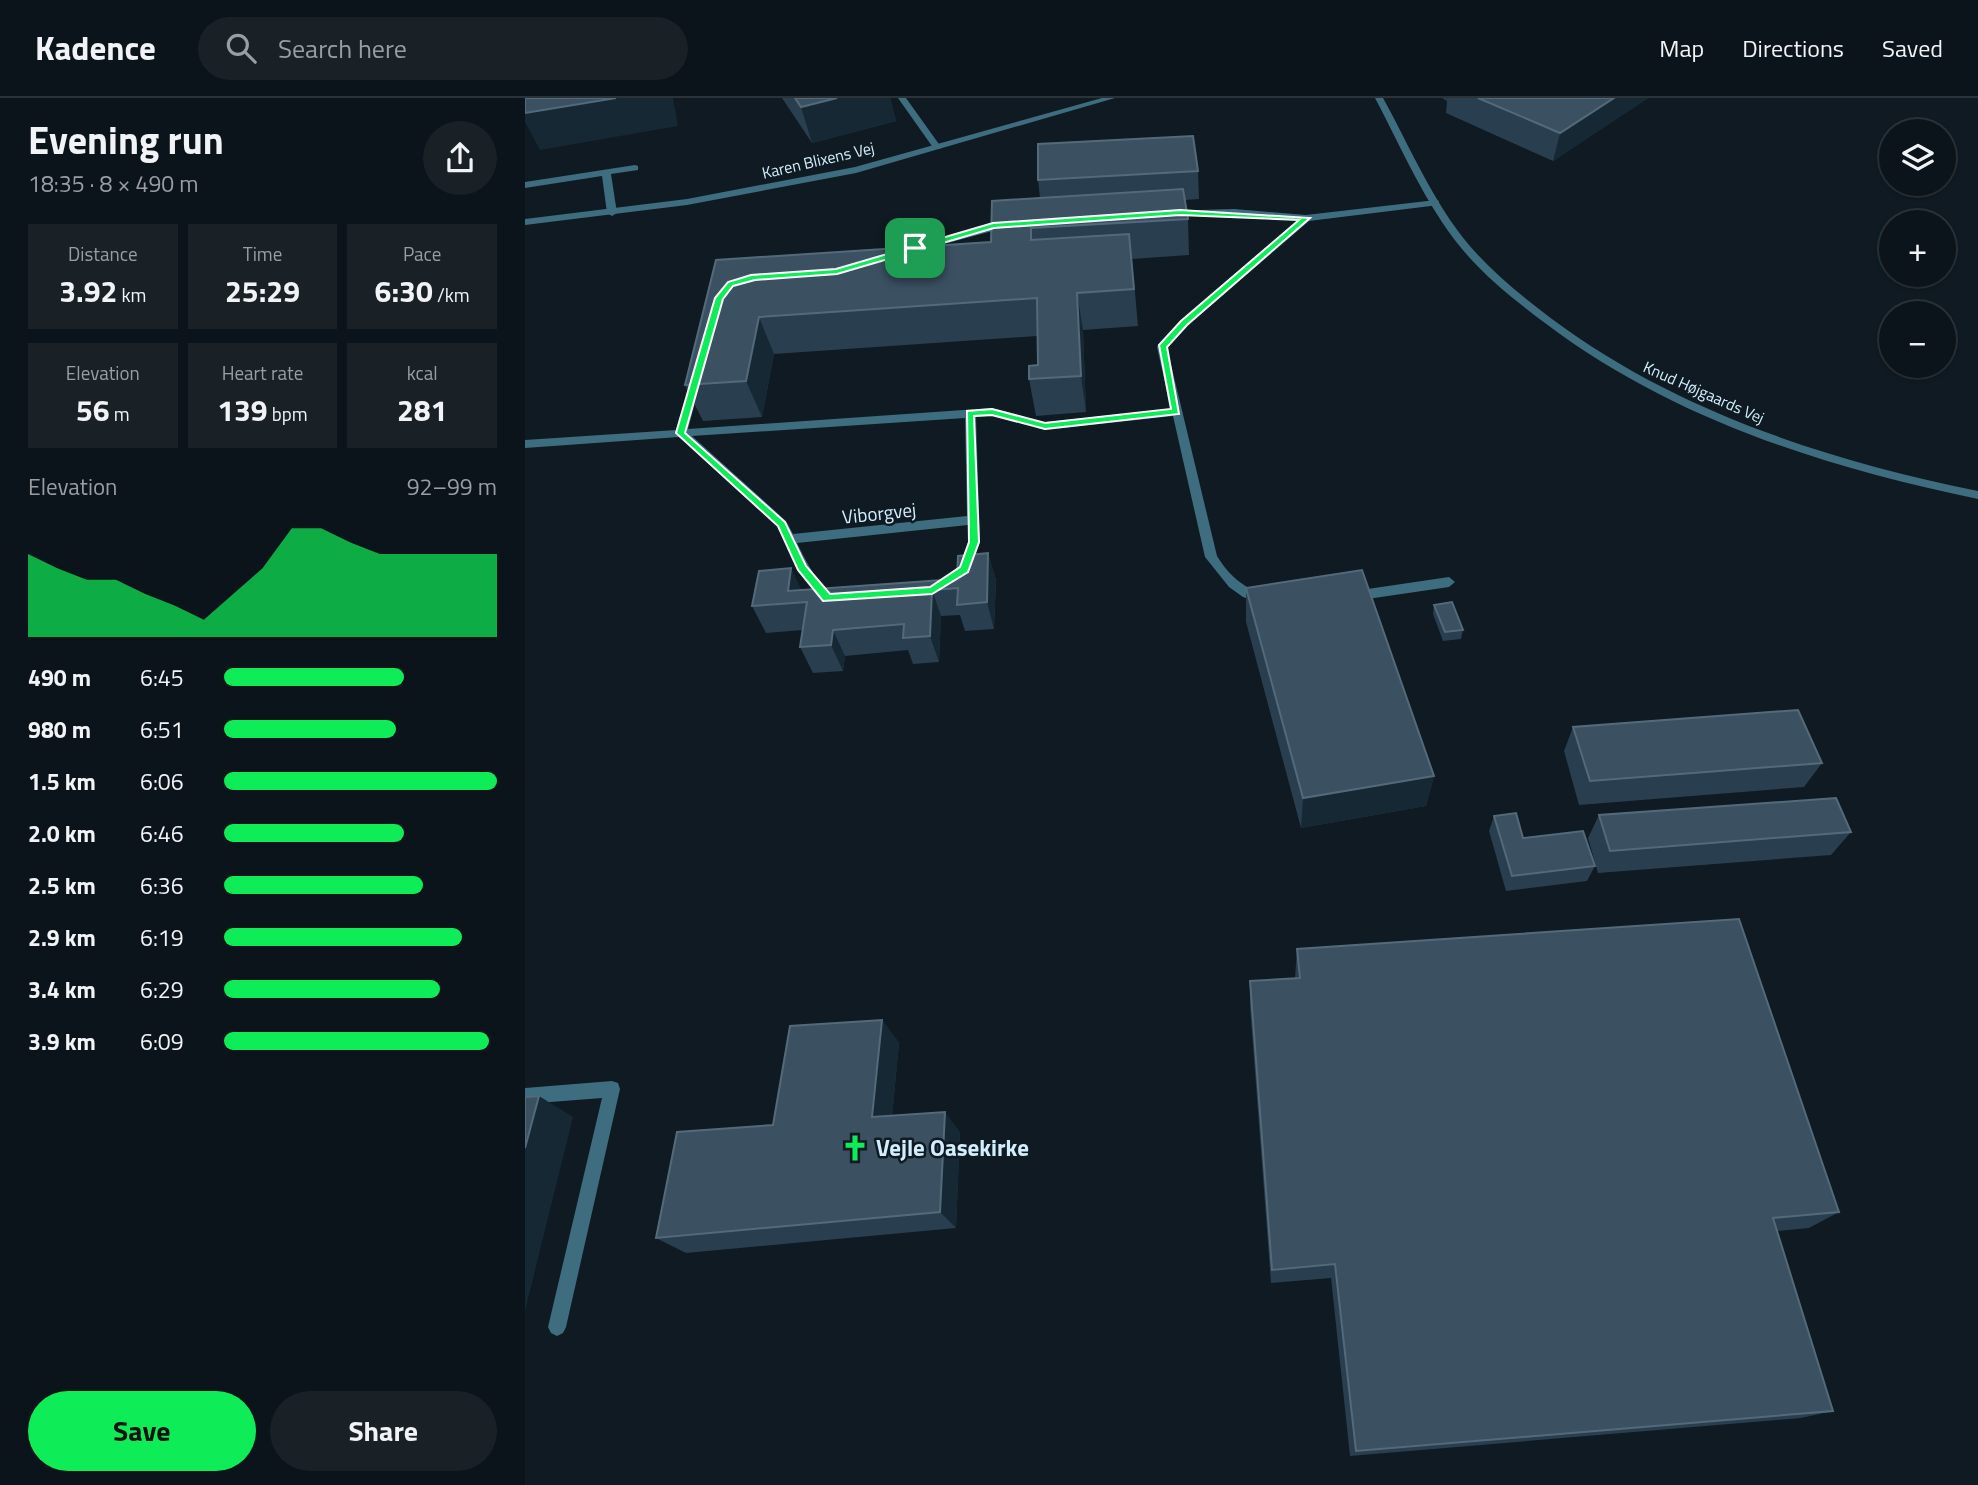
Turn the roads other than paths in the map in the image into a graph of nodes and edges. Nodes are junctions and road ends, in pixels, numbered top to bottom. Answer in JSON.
{"nodes":[{"id":1,"x":902,"y":98,"type":"edge"},
{"id":2,"x":1111,"y":98,"type":"edge"},
{"id":3,"x":1379,"y":98,"type":"edge"},
{"id":4,"x":937,"y":147,"type":"junction"},
{"id":5,"x":635,"y":168,"type":"dead end"},
{"id":6,"x":606,"y":172,"type":"junction"},
{"id":7,"x":525,"y":185,"type":"edge"},
{"id":8,"x":1436,"y":203,"type":"junction"},
{"id":9,"x":612,"y":213,"type":"junction"},
{"id":10,"x":1154,"y":214,"type":"edge"},
{"id":11,"x":1306,"y":218,"type":"junction"},
{"id":12,"x":525,"y":222,"type":"edge"},
{"id":13,"x":1017,"y":223,"type":"edge"},
{"id":14,"x":889,"y":256,"type":"edge"},
{"id":15,"x":698,"y":372,"type":"edge"},
{"id":16,"x":1176,"y":412,"type":"junction"},
{"id":17,"x":970,"y":414,"type":"junction"},
{"id":18,"x":681,"y":433,"type":"junction"},
{"id":19,"x":525,"y":444,"type":"edge"},
{"id":20,"x":1978,"y":495,"type":"edge"},
{"id":21,"x":973,"y":520,"type":"junction"},
{"id":22,"x":789,"y":540,"type":"junction"},
{"id":23,"x":1449,"y":582,"type":"dead end"},
{"id":24,"x":919,"y":592,"type":"edge"},
{"id":25,"x":840,"y":597,"type":"edge"},
{"id":26,"x":1346,"y":597,"type":"edge"},
{"id":27,"x":1282,"y":603,"type":"edge"},
{"id":28,"x":525,"y":1096,"type":"edge"},
{"id":29,"x":557,"y":1327,"type":"dead end"}],
"edges":[{"from":1,"to":4,"type":"street"},
{"from":2,"to":4,"type":"street","name":"Karen Blixens Vej"},
{"from":3,"to":8,"type":"street","name":"Knud Højgaards Vej"},
{"from":4,"to":9,"type":"street","name":"Karen Blixens Vej"},
{"from":5,"to":6,"type":"street"},
{"from":6,"to":7,"type":"street"},
{"from":6,"to":9,"type":"street"},
{"from":8,"to":11,"type":"street"},
{"from":8,"to":20,"type":"street","name":"Knud Højgaards Vej"},
{"from":9,"to":12,"type":"street","name":"Karen Blixens Vej"},
{"from":10,"to":11,"type":"street"},
{"from":11,"to":16,"type":"street"},
{"from":13,"to":14,"type":"street"},
{"from":15,"to":18,"type":"street"},
{"from":16,"to":17,"type":"street"},
{"from":16,"to":27,"type":"street"},
{"from":17,"to":18,"type":"street"},
{"from":17,"to":21,"type":"street"},
{"from":18,"to":19,"type":"street"},
{"from":18,"to":22,"type":"street"},
{"from":21,"to":22,"type":"street","name":"Viborgvej"},
{"from":21,"to":24,"type":"street"},
{"from":22,"to":25,"type":"street"},
{"from":23,"to":26,"type":"street"},
{"from":28,"to":29,"type":"street"}]}
